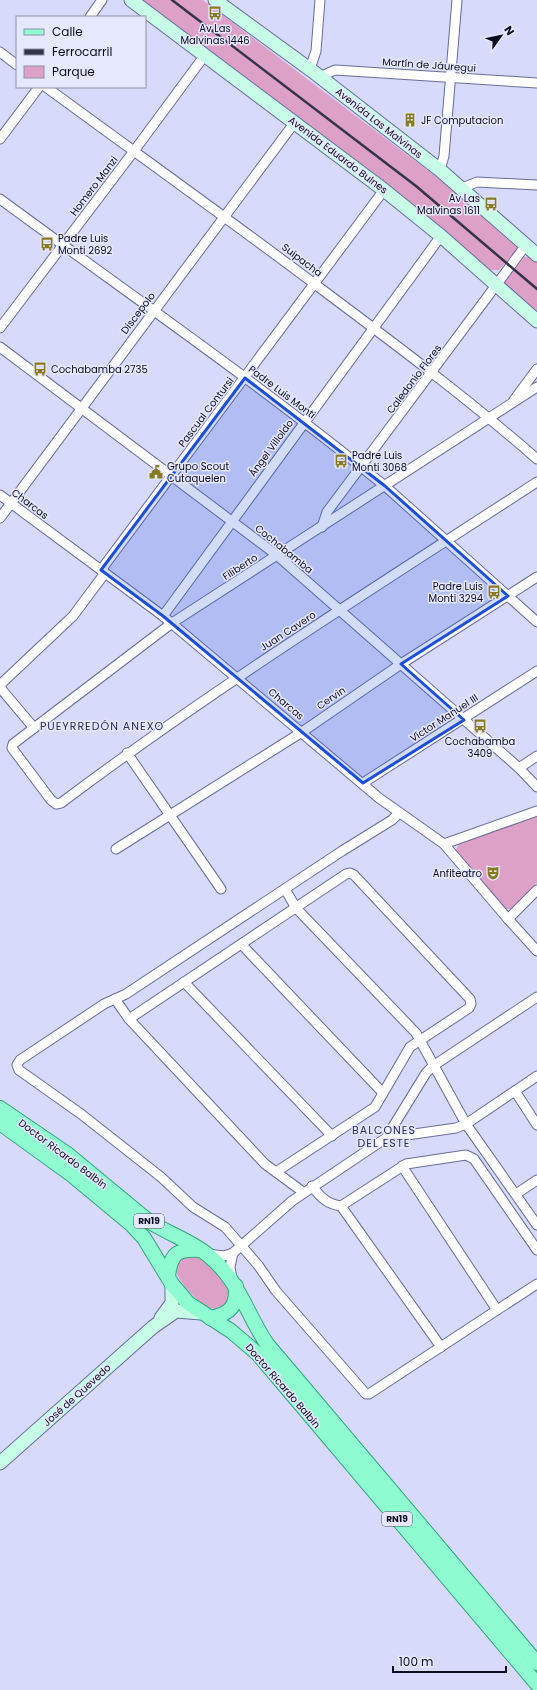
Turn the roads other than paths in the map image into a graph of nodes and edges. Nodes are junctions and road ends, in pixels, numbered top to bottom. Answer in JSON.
{"nodes":[{"id":1,"x":102,"y":0,"type":"edge"},
{"id":2,"x":131,"y":0,"type":"edge"},
{"id":3,"x":215,"y":0,"type":"edge"},
{"id":4,"x":320,"y":0,"type":"edge"},
{"id":5,"x":457,"y":0,"type":"edge"},
{"id":6,"x":91,"y":16,"type":"edge"},
{"id":7,"x":0,"y":52,"type":"edge"},
{"id":8,"x":205,"y":55,"type":"junction"},
{"id":9,"x":16,"y":64,"type":"edge"},
{"id":10,"x":310,"y":69,"type":"junction"},
{"id":11,"x":450,"y":77,"type":"junction"},
{"id":12,"x":322,"y":78,"type":"junction"},
{"id":13,"x":537,"y":83,"type":"edge"},
{"id":14,"x":38,"y":88,"type":"edge"},
{"id":15,"x":47,"y":88,"type":"edge"},
{"id":16,"x":295,"y":122,"type":"junction"},
{"id":17,"x":0,"y":139,"type":"edge"},
{"id":18,"x":134,"y":151,"type":"junction"},
{"id":19,"x":440,"y":170,"type":"junction"},
{"id":20,"x":537,"y":185,"type":"edge"},
{"id":21,"x":462,"y":188,"type":"junction"},
{"id":22,"x":384,"y":190,"type":"junction"},
{"id":23,"x":0,"y":199,"type":"edge"},
{"id":24,"x":225,"y":216,"type":"junction"},
{"id":25,"x":441,"y":236,"type":"junction"},
{"id":26,"x":63,"y":245,"type":"junction"},
{"id":27,"x":526,"y":245,"type":"junction"},
{"id":28,"x":537,"y":255,"type":"edge"},
{"id":29,"x":315,"y":284,"type":"junction"},
{"id":30,"x":496,"y":285,"type":"junction"},
{"id":31,"x":154,"y":311,"type":"junction"},
{"id":32,"x":537,"y":321,"type":"edge"},
{"id":33,"x":0,"y":328,"type":"edge"},
{"id":34,"x":374,"y":328,"type":"junction"},
{"id":35,"x":0,"y":347,"type":"edge"},
{"id":36,"x":537,"y":369,"type":"edge"},
{"id":37,"x":432,"y":372,"type":"junction"},
{"id":38,"x":245,"y":378,"type":"junction"},
{"id":39,"x":537,"y":387,"type":"edge"},
{"id":40,"x":510,"y":404,"type":"junction"},
{"id":41,"x":81,"y":409,"type":"junction"},
{"id":42,"x":490,"y":418,"type":"junction"},
{"id":43,"x":304,"y":422,"type":"junction"},
{"id":44,"x":537,"y":459,"type":"edge"},
{"id":45,"x":362,"y":467,"type":"junction"},
{"id":46,"x":172,"y":476,"type":"junction"},
{"id":47,"x":537,"y":482,"type":"edge"},
{"id":48,"x":385,"y":486,"type":"junction"},
{"id":49,"x":0,"y":495,"type":"edge"},
{"id":50,"x":11,"y":503,"type":"junction"},
{"id":51,"x":0,"y":518,"type":"edge"},
{"id":52,"x":231,"y":521,"type":"junction"},
{"id":53,"x":322,"y":527,"type":"junction"},
{"id":54,"x":446,"y":541,"type":"junction"},
{"id":55,"x":278,"y":556,"type":"junction"},
{"id":56,"x":103,"y":572,"type":"junction"},
{"id":57,"x":537,"y":577,"type":"edge"},
{"id":58,"x":508,"y":596,"type":"junction"},
{"id":59,"x":340,"y":610,"type":"junction"},
{"id":60,"x":163,"y":616,"type":"junction"},
{"id":61,"x":537,"y":622,"type":"edge"},
{"id":62,"x":172,"y":623,"type":"junction"},
{"id":63,"x":402,"y":664,"type":"junction"},
{"id":64,"x":537,"y":671,"type":"edge"},
{"id":65,"x":238,"y":678,"type":"junction"},
{"id":66,"x":464,"y":720,"type":"junction"},
{"id":67,"x":34,"y":728,"type":"junction"},
{"id":68,"x":302,"y":732,"type":"junction"},
{"id":69,"x":128,"y":753,"type":"junction"},
{"id":70,"x":537,"y":756,"type":"edge"},
{"id":71,"x":518,"y":768,"type":"junction"},
{"id":72,"x":363,"y":783,"type":"junction"},
{"id":73,"x":537,"y":787,"type":"edge"},
{"id":74,"x":56,"y":804,"type":"joint"},
{"id":75,"x":537,"y":811,"type":"edge"},
{"id":76,"x":399,"y":813,"type":"junction"},
{"id":77,"x":170,"y":816,"type":"junction"},
{"id":78,"x":444,"y":844,"type":"junction"},
{"id":79,"x":116,"y":848,"type":"dead end"},
{"id":80,"x":285,"y":889,"type":"junction"},
{"id":81,"x":222,"y":890,"type":"dead end"},
{"id":82,"x":537,"y":890,"type":"edge"},
{"id":83,"x":296,"y":908,"type":"junction"},
{"id":84,"x":508,"y":919,"type":"junction"},
{"id":85,"x":242,"y":945,"type":"junction"},
{"id":86,"x":537,"y":951,"type":"edge"},
{"id":87,"x":184,"y":982,"type":"junction"},
{"id":88,"x":537,"y":997,"type":"edge"},
{"id":89,"x":115,"y":999,"type":"junction"},
{"id":90,"x":129,"y":1019,"type":"junction"},
{"id":91,"x":421,"y":1040,"type":"junction"},
{"id":92,"x":433,"y":1066,"type":"junction"},
{"id":93,"x":537,"y":1076,"type":"edge"},
{"id":94,"x":515,"y":1091,"type":"junction"},
{"id":95,"x":383,"y":1093,"type":"junction"},
{"id":96,"x":0,"y":1108,"type":"edge"},
{"id":97,"x":0,"y":1123,"type":"edge"},
{"id":98,"x":466,"y":1124,"type":"junction"},
{"id":99,"x":537,"y":1124,"type":"edge"},
{"id":100,"x":332,"y":1136,"type":"junction"},
{"id":101,"x":386,"y":1138,"type":"junction"},
{"id":102,"x":402,"y":1166,"type":"junction"},
{"id":103,"x":276,"y":1172,"type":"junction"},
{"id":104,"x":537,"y":1180,"type":"edge"},
{"id":105,"x":312,"y":1186,"type":"junction"},
{"id":106,"x":303,"y":1192,"type":"junction"},
{"id":107,"x":516,"y":1194,"type":"junction"},
{"id":108,"x":341,"y":1206,"type":"junction"},
{"id":109,"x":537,"y":1225,"type":"edge"},
{"id":110,"x":241,"y":1245,"type":"junction"},
{"id":111,"x":537,"y":1250,"type":"edge"},
{"id":112,"x":204,"y":1252,"type":"junction"},
{"id":113,"x":233,"y":1253,"type":"junction"},
{"id":114,"x":170,"y":1280,"type":"junction"},
{"id":115,"x":234,"y":1283,"type":"junction"},
{"id":116,"x":537,"y":1284,"type":"edge"},
{"id":117,"x":498,"y":1310,"type":"junction"},
{"id":118,"x":206,"y":1316,"type":"junction"},
{"id":119,"x":153,"y":1327,"type":"junction"},
{"id":120,"x":441,"y":1347,"type":"junction"},
{"id":121,"x":0,"y":1463,"type":"edge"},
{"id":122,"x":478,"y":1603,"type":"junction"},
{"id":123,"x":537,"y":1663,"type":"edge"},
{"id":124,"x":537,"y":1684,"type":"edge"}],
"edges":[{"from":1,"to":6,"type":"street"},
{"from":2,"to":8,"type":"main road","name":"Avenida Eduardo Bulnes"},
{"from":3,"to":10,"type":"main road","name":"Avenida Las Malvinas"},
{"from":4,"to":10,"type":"street"},
{"from":5,"to":11,"type":"street"},
{"from":7,"to":9,"type":"street"},
{"from":8,"to":16,"type":"main road","name":"Avenida Eduardo Bulnes"},
{"from":8,"to":18,"type":"street","name":"Homero Manzi"},
{"from":10,"to":12,"type":"main road","name":"Avenida Las Malvinas"},
{"from":11,"to":12,"type":"street","name":"Martín de Jáuregui"},
{"from":11,"to":13,"type":"street","name":"Martín de Jáuregui"},
{"from":11,"to":19,"type":"street"},
{"from":12,"to":19,"type":"main road","name":"Avenida Las Malvinas"},
{"from":14,"to":17,"type":"street"},
{"from":15,"to":18,"type":"street","name":"Suipacha"},
{"from":16,"to":22,"type":"main road","name":"Avenida Eduardo Bulnes"},
{"from":16,"to":24,"type":"street","name":"Discepolo"},
{"from":18,"to":24,"type":"street","name":"Suipacha"},
{"from":18,"to":26,"type":"street","name":"Homero Manzi"},
{"from":19,"to":21,"type":"main road","name":"Avenida Las Malvinas"},
{"from":20,"to":21,"type":"street"},
{"from":21,"to":27,"type":"main road","name":"Avenida Las Malvinas"},
{"from":22,"to":25,"type":"main road","name":"Avenida Eduardo Bulnes"},
{"from":22,"to":29,"type":"street","name":"Pascual Contursi"},
{"from":23,"to":26,"type":"street","name":"Padre Luis Monti"},
{"from":24,"to":29,"type":"street","name":"Suipacha"},
{"from":24,"to":31,"type":"street","name":"Discepolo"},
{"from":25,"to":30,"type":"main road","name":"Avenida Eduardo Bulnes"},
{"from":25,"to":34,"type":"street","name":"Ángel Villoldo"},
{"from":26,"to":31,"type":"street","name":"Padre Luis Monti"},
{"from":26,"to":33,"type":"street","name":"Homero Manzi"},
{"from":27,"to":28,"type":"main road","name":"Avenida Las Malvinas"},
{"from":27,"to":30,"type":"street","name":"Caledonio Flores"},
{"from":29,"to":34,"type":"street","name":"Suipacha"},
{"from":29,"to":38,"type":"street","name":"Pascual Contursi"},
{"from":30,"to":32,"type":"main road","name":"Avenida Eduardo Bulnes"},
{"from":30,"to":37,"type":"street","name":"Caledonio Flores"},
{"from":31,"to":38,"type":"street","name":"Padre Luis Monti"},
{"from":31,"to":41,"type":"street","name":"Discepolo"},
{"from":34,"to":37,"type":"street","name":"Suipacha"},
{"from":34,"to":43,"type":"street","name":"Ángel Villoldo"},
{"from":35,"to":41,"type":"street","name":"Cochabamba"},
{"from":36,"to":40,"type":"street","name":"Filiberto"},
{"from":37,"to":42,"type":"street","name":"Suipacha"},
{"from":37,"to":45,"type":"street","name":"Caledonio Flores"},
{"from":38,"to":43,"type":"street","name":"Padre Luis Monti"},
{"from":38,"to":46,"type":"street","name":"Pascual Contursi"},
{"from":39,"to":40,"type":"street","name":"Filiberto"},
{"from":40,"to":42,"type":"street","name":"Filiberto"},
{"from":41,"to":46,"type":"street","name":"Cochabamba"},
{"from":41,"to":50,"type":"street","name":"Discepolo"},
{"from":42,"to":44,"type":"street","name":"Suipacha"},
{"from":42,"to":48,"type":"street","name":"Filiberto"},
{"from":43,"to":45,"type":"street","name":"Padre Luis Monti"},
{"from":43,"to":52,"type":"street","name":"Ángel Villoldo"},
{"from":45,"to":48,"type":"street","name":"Padre Luis Monti"},
{"from":45,"to":53,"type":"street","name":"Caledonio Flores"},
{"from":46,"to":52,"type":"street","name":"Cochabamba"},
{"from":46,"to":56,"type":"street","name":"Pascual Contursi"},
{"from":47,"to":54,"type":"street","name":"Juan Cavero"},
{"from":48,"to":53,"type":"street","name":"Filiberto"},
{"from":48,"to":54,"type":"street","name":"Padre Luis Monti"},
{"from":49,"to":50,"type":"street","name":"Charcas"},
{"from":50,"to":51,"type":"street","name":"Discepolo"},
{"from":50,"to":56,"type":"street","name":"Charcas"},
{"from":52,"to":55,"type":"street","name":"Cochabamba"},
{"from":52,"to":60,"type":"street","name":"Ángel Villoldo"},
{"from":53,"to":55,"type":"street","name":"Filiberto"},
{"from":54,"to":58,"type":"street","name":"Padre Luis Monti"},
{"from":54,"to":59,"type":"street","name":"Juan Cavero"},
{"from":55,"to":59,"type":"street","name":"Cochabamba"},
{"from":55,"to":62,"type":"street","name":"Filiberto"},
{"from":56,"to":60,"type":"street","name":"Charcas"},
{"from":56,"to":67,"type":"street","name":"Pascual Contursi"},
{"from":57,"to":58,"type":"street","name":"Cervin"},
{"from":58,"to":61,"type":"street","name":"Padre Luis Monti"},
{"from":58,"to":63,"type":"street","name":"Cervin"},
{"from":59,"to":63,"type":"street","name":"Cochabamba"},
{"from":59,"to":65,"type":"street","name":"Juan Cavero"},
{"from":60,"to":62,"type":"street","name":"Charcas"},
{"from":62,"to":65,"type":"street","name":"Charcas"},
{"from":62,"to":67,"type":"street","name":"Filiberto"},
{"from":63,"to":66,"type":"street","name":"Cochabamba"},
{"from":63,"to":68,"type":"street","name":"Cervin"},
{"from":64,"to":66,"type":"street","name":"Víctor Manuel III"},
{"from":65,"to":68,"type":"street","name":"Charcas"},
{"from":65,"to":69,"type":"street","name":"Juan Cavero"},
{"from":66,"to":71,"type":"street","name":"Cochabamba"},
{"from":66,"to":72,"type":"street","name":"Víctor Manuel III"},
{"from":67,"to":74,"type":"street","name":"Filiberto"},
{"from":68,"to":72,"type":"street","name":"Charcas"},
{"from":68,"to":77,"type":"street","name":"Cervin"},
{"from":69,"to":74,"type":"street","name":"Juan Cavero"},
{"from":69,"to":77,"type":"street"},
{"from":70,"to":71,"type":"street"},
{"from":71,"to":73,"type":"street","name":"Cochabamba"},
{"from":72,"to":76,"type":"street","name":"Charcas"},
{"from":75,"to":78,"type":"street"},
{"from":76,"to":78,"type":"street","name":"Charcas"},
{"from":76,"to":80,"type":"street"},
{"from":77,"to":79,"type":"street","name":"Cervin"},
{"from":77,"to":81,"type":"street"},
{"from":78,"to":84,"type":"street","name":"Charcas"},
{"from":80,"to":83,"type":"street"},
{"from":80,"to":89,"type":"street"},
{"from":82,"to":84,"type":"street"},
{"from":83,"to":85,"type":"street"},
{"from":83,"to":91,"type":"street"},
{"from":83,"to":91,"type":"street"},
{"from":84,"to":86,"type":"street","name":"Charcas"},
{"from":85,"to":87,"type":"street"},
{"from":85,"to":95,"type":"street"},
{"from":87,"to":90,"type":"street"},
{"from":87,"to":100,"type":"street"},
{"from":88,"to":92,"type":"street"},
{"from":89,"to":90,"type":"street"},
{"from":89,"to":110,"type":"street"},
{"from":90,"to":103,"type":"street"},
{"from":91,"to":92,"type":"street"},
{"from":91,"to":95,"type":"street"},
{"from":92,"to":98,"type":"street"},
{"from":92,"to":101,"type":"street"},
{"from":93,"to":94,"type":"street"},
{"from":94,"to":98,"type":"street"},
{"from":94,"to":99,"type":"street"},
{"from":95,"to":100,"type":"street"},
{"from":96,"to":112,"type":"main road","name":"Doctor Ricardo Balbín","number":"RN19"},
{"from":97,"to":114,"type":"main road","name":"Doctor Ricardo Balbín","number":"RN19"},
{"from":98,"to":101,"type":"street"},
{"from":98,"to":107,"type":"street"},
{"from":100,"to":103,"type":"street"},
{"from":101,"to":105,"type":"street"},
{"from":102,"to":108,"type":"street"},
{"from":102,"to":111,"type":"street"},
{"from":102,"to":117,"type":"street"},
{"from":103,"to":106,"type":"street"},
{"from":104,"to":107,"type":"street"},
{"from":105,"to":106,"type":"street"},
{"from":105,"to":108,"type":"street"},
{"from":106,"to":110,"type":"street"},
{"from":107,"to":109,"type":"street"},
{"from":108,"to":120,"type":"street"},
{"from":110,"to":113,"type":"street"},
{"from":110,"to":120,"type":"street"},
{"from":112,"to":113,"type":"street"},
{"from":112,"to":114,"type":"main road"},
{"from":112,"to":115,"type":"main road","name":"Doctor Ricardo Balbín","number":"RN19"},
{"from":113,"to":115,"type":"street"},
{"from":114,"to":118,"type":"main road","name":"Doctor Ricardo Balbín","number":"RN19"},
{"from":114,"to":119,"type":"main road"},
{"from":115,"to":118,"type":"main road"},
{"from":115,"to":122,"type":"main road","name":"Doctor Ricardo Balbín","number":"RN19"},
{"from":116,"to":117,"type":"street"},
{"from":117,"to":120,"type":"street"},
{"from":118,"to":119,"type":"main road"},
{"from":118,"to":122,"type":"main road","name":"Doctor Ricardo Balbín","number":"RN19"},
{"from":119,"to":121,"type":"main road","name":"José de Quevedo"},
{"from":122,"to":123,"type":"main road","name":"Doctor Ricardo Balbín","number":"RN19"},
{"from":122,"to":124,"type":"main road","name":"Doctor Ricardo Balbín","number":"RN19"}]}
